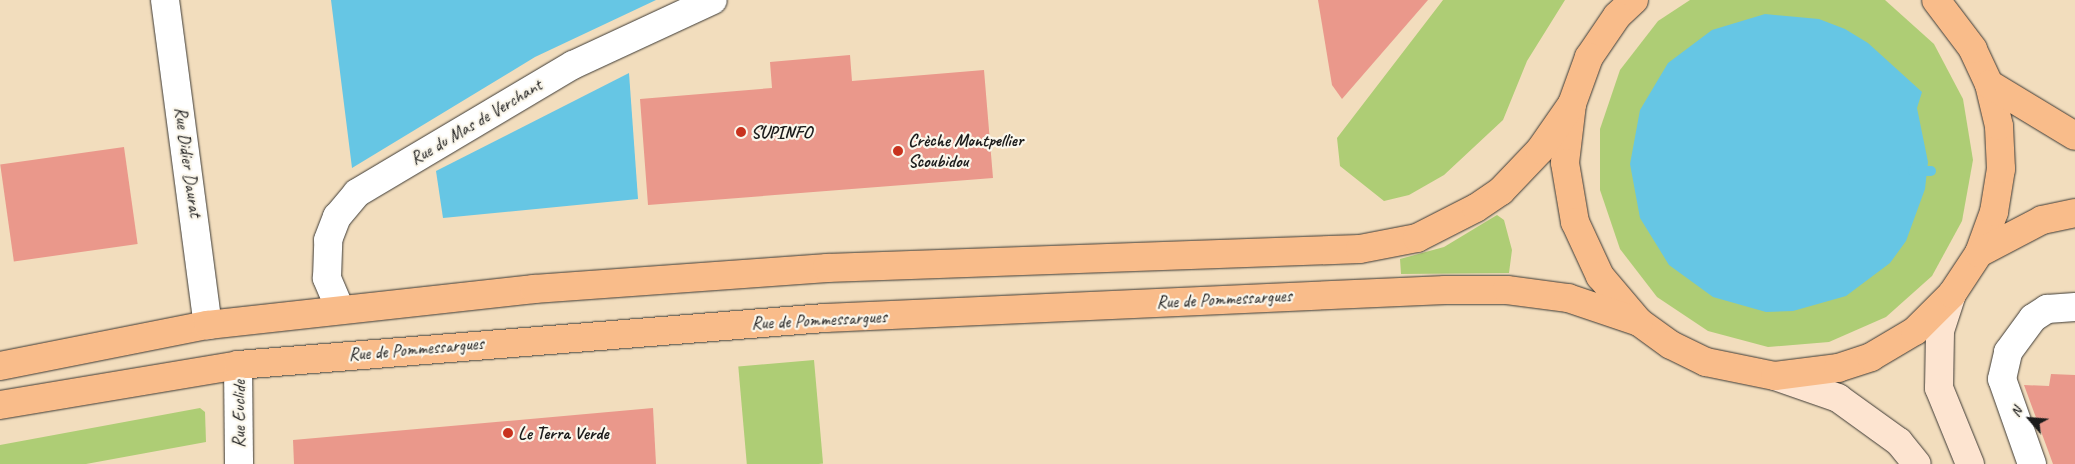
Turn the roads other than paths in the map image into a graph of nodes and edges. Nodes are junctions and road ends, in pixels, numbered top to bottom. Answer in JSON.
{"nodes":[{"id":1,"x":165,"y":0,"type":"edge"},
{"id":2,"x":714,"y":0,"type":"edge"},
{"id":3,"x":1634,"y":0,"type":"edge"},
{"id":4,"x":1946,"y":6,"type":"edge"},
{"id":5,"x":1989,"y":84,"type":"junction"},
{"id":6,"x":1572,"y":104,"type":"junction"},
{"id":7,"x":2075,"y":136,"type":"edge"},
{"id":8,"x":2075,"y":212,"type":"edge"},
{"id":9,"x":1979,"y":253,"type":"junction"},
{"id":10,"x":1952,"y":294,"type":"junction"},
{"id":11,"x":2075,"y":307,"type":"edge"},
{"id":12,"x":340,"y":309,"type":"junction"},
{"id":13,"x":1639,"y":322,"type":"junction"},
{"id":14,"x":208,"y":325,"type":"junction"},
{"id":15,"x":238,"y":365,"type":"junction"},
{"id":16,"x":0,"y":366,"type":"edge"},
{"id":17,"x":1775,"y":376,"type":"junction"},
{"id":18,"x":0,"y":405,"type":"edge"},
{"id":19,"x":239,"y":464,"type":"edge"},
{"id":20,"x":1918,"y":464,"type":"edge"},
{"id":21,"x":1970,"y":464,"type":"edge"},
{"id":22,"x":2032,"y":464,"type":"edge"}],
"edges":[{"from":1,"to":14,"type":"street","name":"Rue Didier Daurat"},
{"from":2,"to":12,"type":"street","name":"Rue du Mas de Verchant"},
{"from":3,"to":6,"type":"main road"},
{"from":4,"to":5,"type":"main road"},
{"from":5,"to":7,"type":"main road"},
{"from":5,"to":9,"type":"main road"},
{"from":6,"to":12,"type":"main road"},
{"from":6,"to":13,"type":"main road"},
{"from":8,"to":9,"type":"main road"},
{"from":9,"to":10,"type":"main road"},
{"from":10,"to":17,"type":"main road"},
{"from":10,"to":21,"type":"main road"},
{"from":11,"to":22,"type":"street"},
{"from":12,"to":14,"type":"main road"},
{"from":13,"to":15,"type":"main road","name":"Rue de Pommessargues"},
{"from":13,"to":17,"type":"main road"},
{"from":14,"to":16,"type":"main road"},
{"from":15,"to":18,"type":"main road","name":"Rue de Pommessargues"},
{"from":15,"to":19,"type":"street","name":"Rue Euclide"},
{"from":17,"to":20,"type":"main road"}]}
